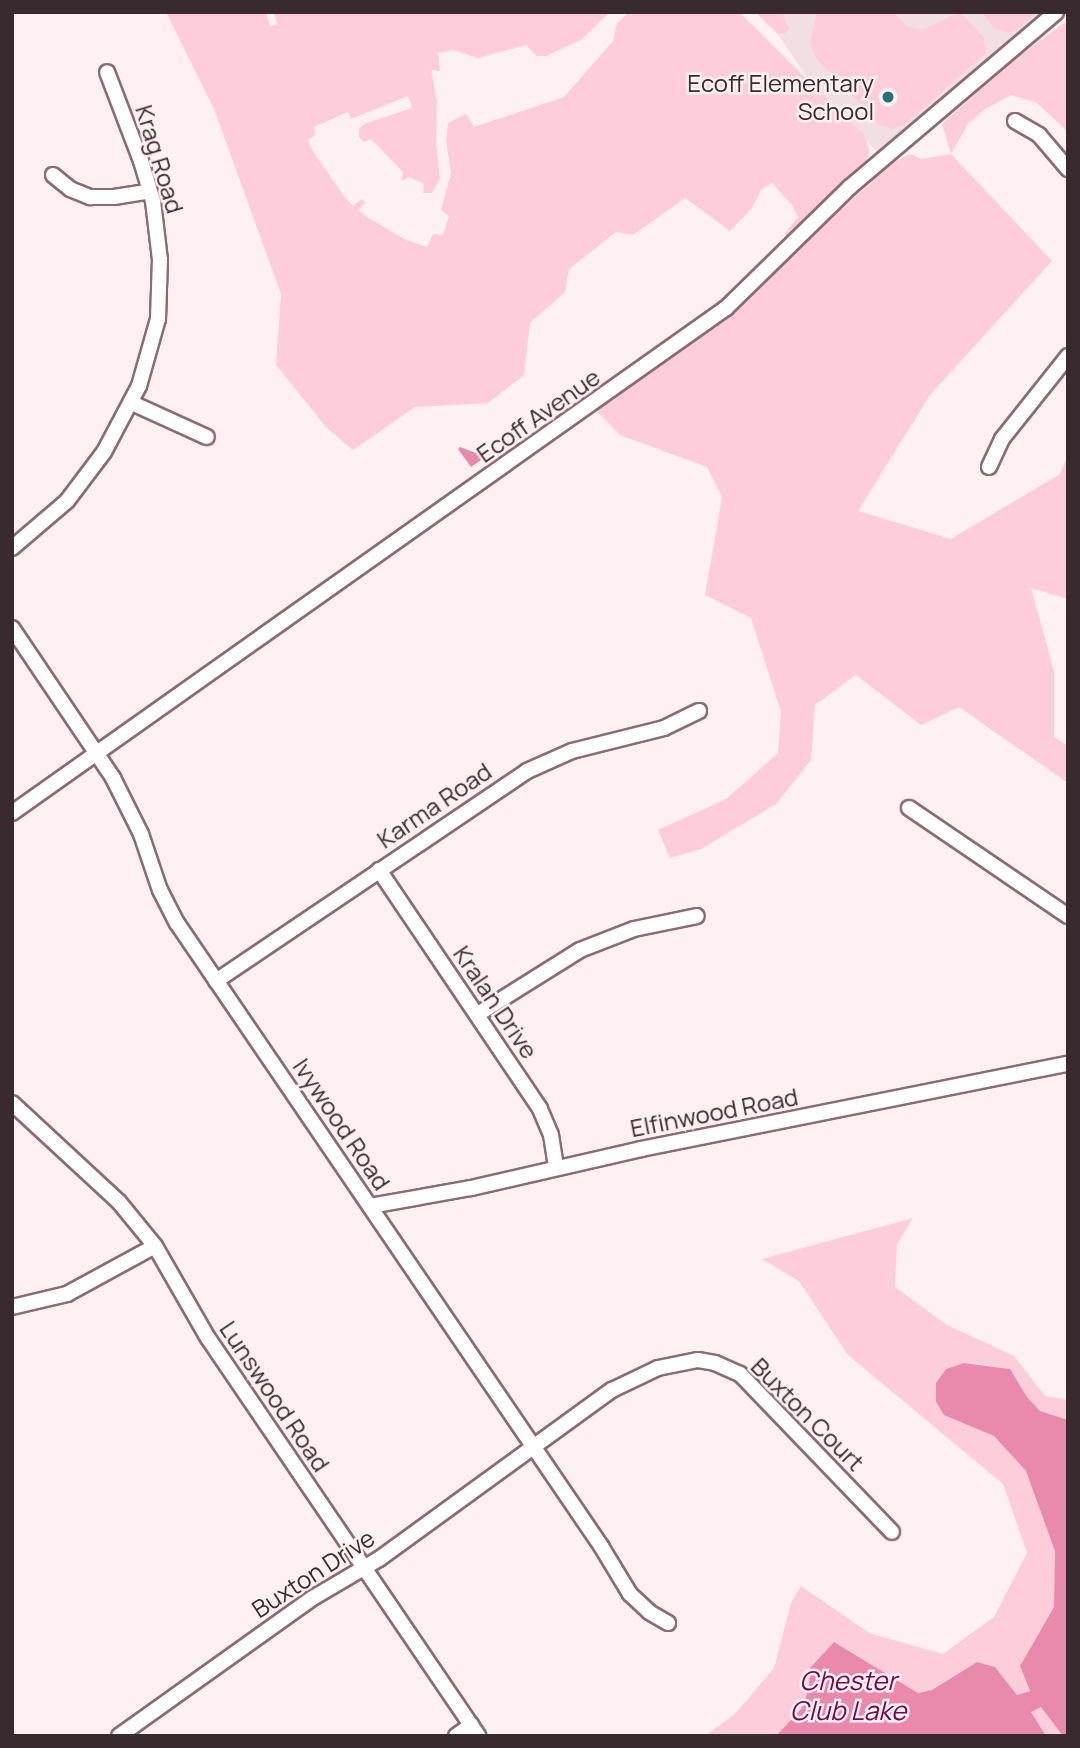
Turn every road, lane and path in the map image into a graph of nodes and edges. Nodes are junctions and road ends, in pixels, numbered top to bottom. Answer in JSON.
{"nodes":[{"id":1,"x":1056,"y":12,"type":"edge"},
{"id":2,"x":107,"y":72,"type":"dead end"},
{"id":3,"x":1015,"y":121,"type":"dead end"},
{"id":4,"x":1068,"y":169,"type":"edge"},
{"id":5,"x":53,"y":175,"type":"dead end"},
{"id":6,"x":150,"y":191,"type":"junction"},
{"id":7,"x":1068,"y":356,"type":"edge"},
{"id":8,"x":132,"y":403,"type":"junction"},
{"id":9,"x":207,"y":437,"type":"dead end"},
{"id":10,"x":989,"y":467,"type":"dead end"},
{"id":11,"x":12,"y":548,"type":"edge"},
{"id":12,"x":12,"y":628,"type":"edge"},
{"id":13,"x":699,"y":711,"type":"dead end"},
{"id":14,"x":97,"y":753,"type":"junction"},
{"id":15,"x":909,"y":808,"type":"dead end"},
{"id":16,"x":12,"y":813,"type":"edge"},
{"id":17,"x":379,"y":870,"type":"junction"},
{"id":18,"x":696,"y":916,"type":"dead end"},
{"id":19,"x":1068,"y":916,"type":"edge"},
{"id":20,"x":216,"y":981,"type":"junction"},
{"id":21,"x":478,"y":1014,"type":"junction"},
{"id":22,"x":1068,"y":1064,"type":"edge"},
{"id":23,"x":12,"y":1103,"type":"edge"},
{"id":24,"x":556,"y":1168,"type":"junction"},
{"id":25,"x":370,"y":1206,"type":"junction"},
{"id":26,"x":155,"y":1246,"type":"junction"},
{"id":27,"x":12,"y":1307,"type":"edge"},
{"id":28,"x":533,"y":1448,"type":"junction"},
{"id":29,"x":892,"y":1532,"type":"dead end"},
{"id":30,"x":363,"y":1567,"type":"junction"},
{"id":31,"x":668,"y":1623,"type":"dead end"},
{"id":32,"x":474,"y":1730,"type":"edge"},
{"id":33,"x":119,"y":1736,"type":"edge"},
{"id":34,"x":456,"y":1736,"type":"edge"}],
"edges":[{"from":1,"to":14,"type":"street","name":"Ecoff Avenue"},
{"from":2,"to":6,"type":"street","name":"Krag Road"},
{"from":3,"to":4,"type":"street"},
{"from":5,"to":6,"type":"street"},
{"from":6,"to":8,"type":"street","name":"Krag Road"},
{"from":7,"to":10,"type":"street"},
{"from":8,"to":9,"type":"street"},
{"from":8,"to":11,"type":"street","name":"Krag Road"},
{"from":12,"to":14,"type":"street","name":"Ivywood Road"},
{"from":13,"to":17,"type":"street","name":"Karma Road"},
{"from":14,"to":16,"type":"street","name":"Ecoff Avenue"},
{"from":14,"to":20,"type":"street","name":"Ivywood Road"},
{"from":15,"to":19,"type":"street"},
{"from":17,"to":20,"type":"street","name":"Karma Road"},
{"from":17,"to":21,"type":"street","name":"Kralan Drive"},
{"from":18,"to":21,"type":"street"},
{"from":20,"to":25,"type":"street","name":"Ivywood Road"},
{"from":21,"to":24,"type":"street","name":"Kralan Drive"},
{"from":22,"to":24,"type":"street","name":"Elfinwood Road"},
{"from":23,"to":26,"type":"street","name":"Lunswood Road"},
{"from":24,"to":25,"type":"street","name":"Elfinwood Road"},
{"from":25,"to":28,"type":"street","name":"Ivywood Road"},
{"from":26,"to":27,"type":"street"},
{"from":26,"to":30,"type":"street","name":"Lunswood Road"},
{"from":28,"to":29,"type":"street","name":"Buxton Court"},
{"from":28,"to":30,"type":"street","name":"Buxton Drive"},
{"from":28,"to":31,"type":"street","name":"Ivywood Road"},
{"from":30,"to":32,"type":"street","name":"Lunswood Road"},
{"from":30,"to":33,"type":"street","name":"Buxton Drive"},
{"from":32,"to":34,"type":"street"}]}
